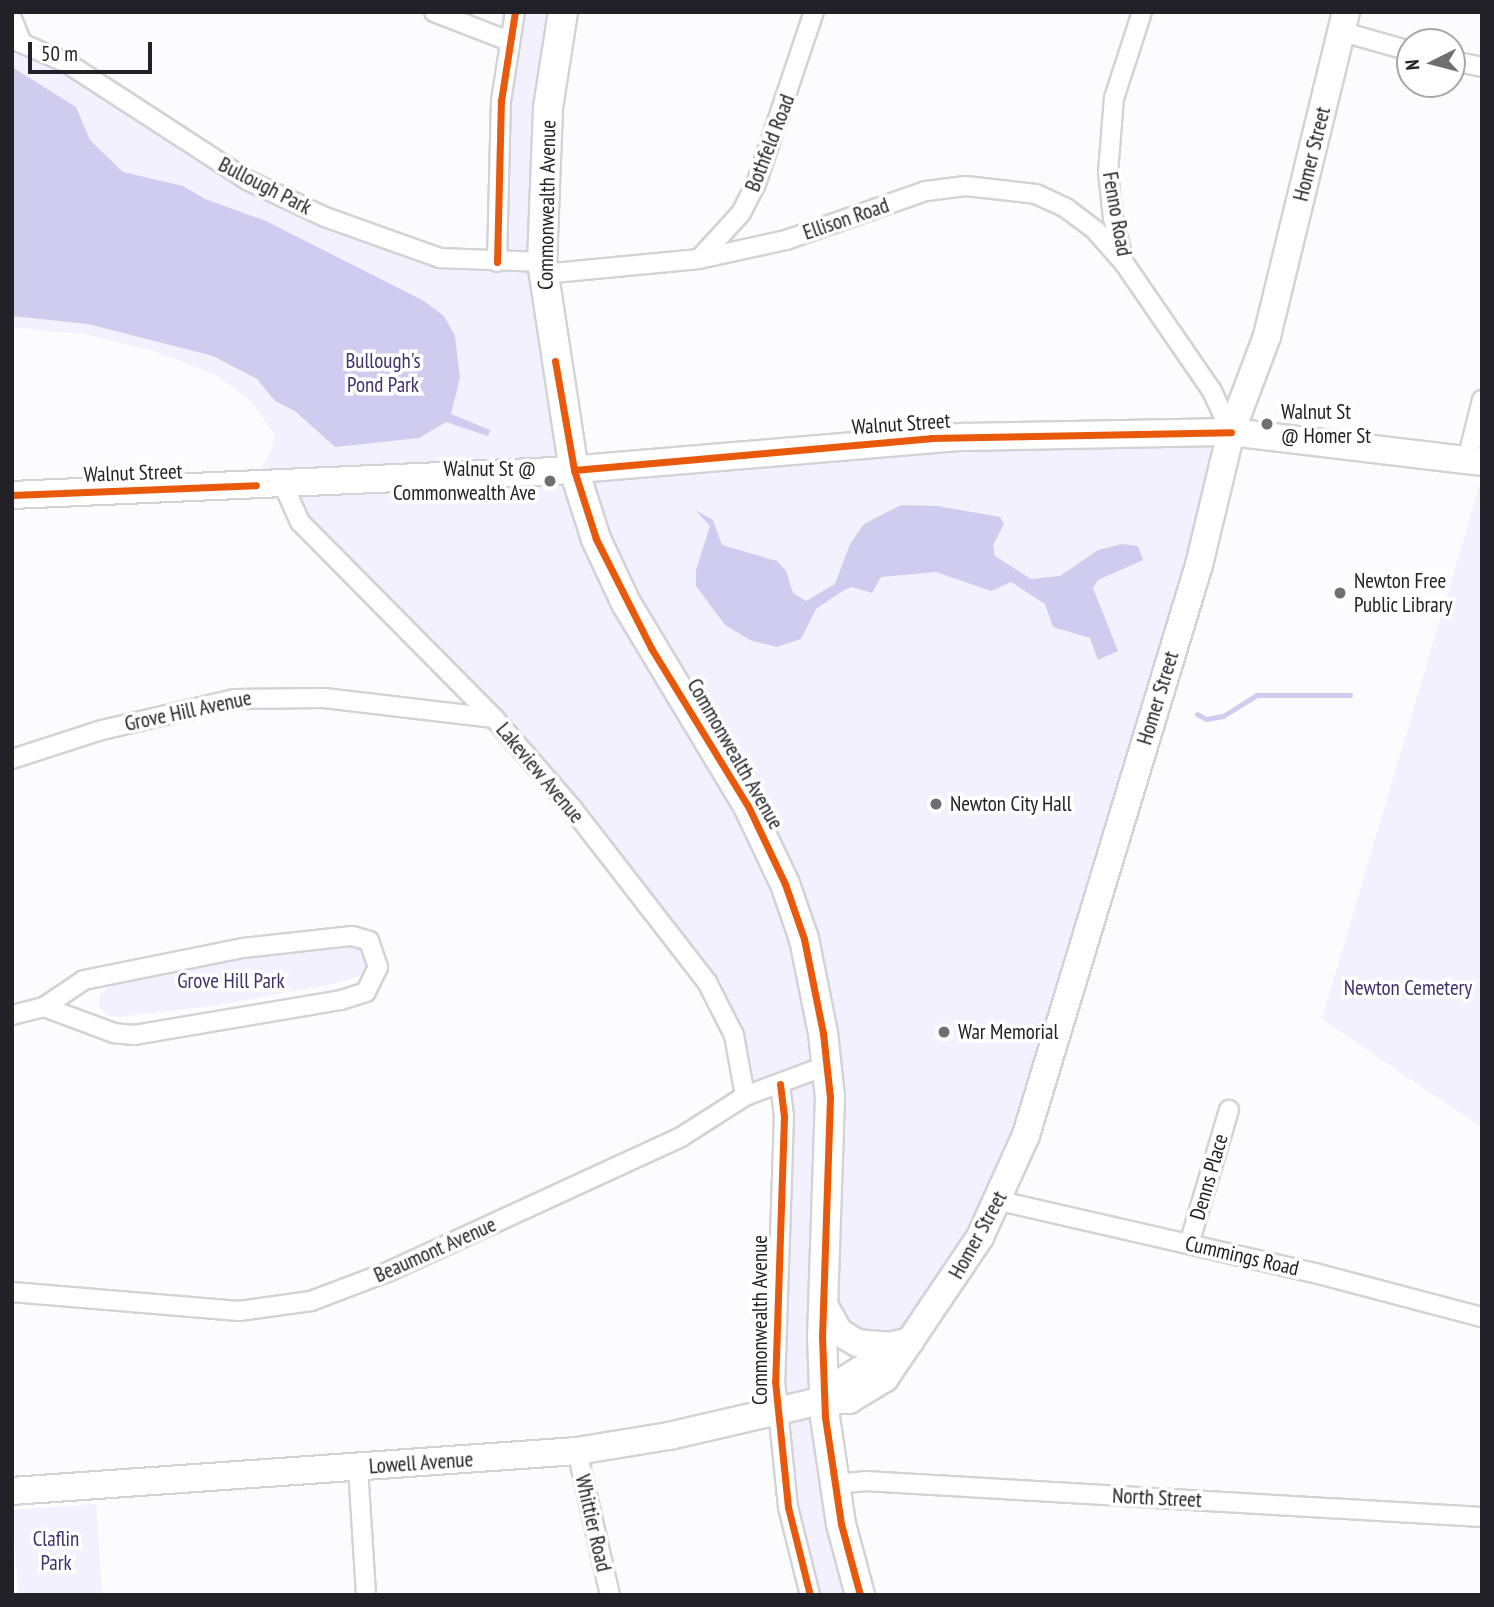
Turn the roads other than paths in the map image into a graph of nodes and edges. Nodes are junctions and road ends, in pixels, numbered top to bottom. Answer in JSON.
{"nodes":[{"id":1,"x":434,"y":12,"type":"edge"},
{"id":2,"x":515,"y":12,"type":"edge"},
{"id":3,"x":563,"y":12,"type":"edge"},
{"id":4,"x":814,"y":12,"type":"edge"},
{"id":5,"x":1142,"y":12,"type":"edge"},
{"id":6,"x":12,"y":19,"type":"edge"},
{"id":7,"x":1344,"y":22,"type":"edge"},
{"id":8,"x":17,"y":41,"type":"edge"},
{"id":9,"x":509,"y":41,"type":"junction"},
{"id":10,"x":1396,"y":45,"type":"edge"},
{"id":11,"x":699,"y":259,"type":"junction"},
{"id":12,"x":497,"y":262,"type":"junction"},
{"id":13,"x":1124,"y":263,"type":"junction"},
{"id":14,"x":543,"y":268,"type":"junction"},
{"id":15,"x":1482,"y":400,"type":"edge"},
{"id":16,"x":1231,"y":432,"type":"junction"},
{"id":17,"x":1474,"y":461,"type":"edge"},
{"id":18,"x":575,"y":470,"type":"junction"},
{"id":19,"x":283,"y":484,"type":"junction"},
{"id":20,"x":12,"y":495,"type":"edge"},
{"id":21,"x":494,"y":718,"type":"junction"},
{"id":22,"x":12,"y":759,"type":"edge"},
{"id":23,"x":44,"y":1007,"type":"junction"},
{"id":24,"x":12,"y":1015,"type":"edge"},
{"id":25,"x":828,"y":1065,"type":"junction"},
{"id":26,"x":780,"y":1084,"type":"junction"},
{"id":27,"x":745,"y":1096,"type":"junction"},
{"id":28,"x":1229,"y":1110,"type":"dead end"},
{"id":29,"x":1000,"y":1201,"type":"junction"},
{"id":30,"x":1189,"y":1244,"type":"junction"},
{"id":31,"x":12,"y":1292,"type":"edge"},
{"id":32,"x":823,"y":1303,"type":"junction"},
{"id":33,"x":1482,"y":1317,"type":"edge"},
{"id":34,"x":904,"y":1348,"type":"junction"},
{"id":35,"x":825,"y":1400,"type":"junction"},
{"id":36,"x":777,"y":1411,"type":"junction"},
{"id":37,"x":577,"y":1451,"type":"junction"},
{"id":38,"x":358,"y":1468,"type":"junction"},
{"id":39,"x":833,"y":1484,"type":"junction"},
{"id":40,"x":12,"y":1492,"type":"edge"},
{"id":41,"x":1482,"y":1517,"type":"edge"},
{"id":42,"x":366,"y":1595,"type":"edge"},
{"id":43,"x":610,"y":1595,"type":"edge"},
{"id":44,"x":810,"y":1595,"type":"edge"},
{"id":45,"x":860,"y":1595,"type":"edge"}],
"edges":[{"from":1,"to":9,"type":"street"},
{"from":2,"to":9,"type":"street"},
{"from":3,"to":14,"type":"main road","name":"Commonwealth Avenue"},
{"from":4,"to":11,"type":"street","name":"Bothfeld Road"},
{"from":5,"to":13,"type":"street","name":"Fenno Road"},
{"from":6,"to":8,"type":"street"},
{"from":7,"to":10,"type":"street"},
{"from":7,"to":16,"type":"street","name":"Homer Street"},
{"from":8,"to":12,"type":"street","name":"Bullough Park"},
{"from":9,"to":12,"type":"street"},
{"from":11,"to":13,"type":"street","name":"Ellison Road"},
{"from":11,"to":14,"type":"street","name":"Ellison Road"},
{"from":12,"to":14,"type":"street","name":"Bullough Park"},
{"from":13,"to":16,"type":"street","name":"Fenno Road"},
{"from":14,"to":18,"type":"main road","name":"Commonwealth Avenue"},
{"from":15,"to":17,"type":"street"},
{"from":16,"to":17,"type":"street","name":"Walnut Street"},
{"from":16,"to":18,"type":"street","name":"Walnut Street"},
{"from":16,"to":29,"type":"street","name":"Homer Street"},
{"from":18,"to":19,"type":"street","name":"Walnut Street"},
{"from":18,"to":25,"type":"main road","name":"Commonwealth Avenue"},
{"from":19,"to":20,"type":"street","name":"Walnut Street"},
{"from":19,"to":21,"type":"street","name":"Lakeview Avenue"},
{"from":21,"to":22,"type":"street","name":"Grove Hill Avenue"},
{"from":21,"to":27,"type":"street","name":"Lakeview Avenue"},
{"from":23,"to":23,"type":"street"},
{"from":23,"to":24,"type":"street"},
{"from":25,"to":26,"type":"street","name":"Beaumont Avenue"},
{"from":25,"to":32,"type":"main road","name":"Commonwealth Avenue"},
{"from":26,"to":27,"type":"street","name":"Beaumont Avenue"},
{"from":26,"to":36,"type":"street","name":"Commonwealth Avenue"},
{"from":27,"to":31,"type":"street","name":"Beaumont Avenue"},
{"from":28,"to":30,"type":"street","name":"Denns Place"},
{"from":29,"to":30,"type":"street","name":"Cummings Road"},
{"from":29,"to":34,"type":"street","name":"Homer Street"},
{"from":30,"to":33,"type":"street","name":"Cummings Road"},
{"from":32,"to":34,"type":"street"},
{"from":32,"to":35,"type":"main road","name":"Commonwealth Avenue"},
{"from":34,"to":35,"type":"street"},
{"from":35,"to":36,"type":"street","name":"Lowell Avenue"},
{"from":35,"to":39,"type":"main road","name":"Commonwealth Avenue"},
{"from":36,"to":37,"type":"street","name":"Lowell Avenue"},
{"from":36,"to":44,"type":"street","name":"Commonwealth Avenue"},
{"from":37,"to":38,"type":"street","name":"Lowell Avenue"},
{"from":37,"to":43,"type":"street","name":"Whittier Road"},
{"from":38,"to":40,"type":"street","name":"Lowell Avenue"},
{"from":38,"to":42,"type":"street"},
{"from":39,"to":41,"type":"street","name":"North Street"},
{"from":39,"to":45,"type":"main road","name":"Commonwealth Avenue"}]}
